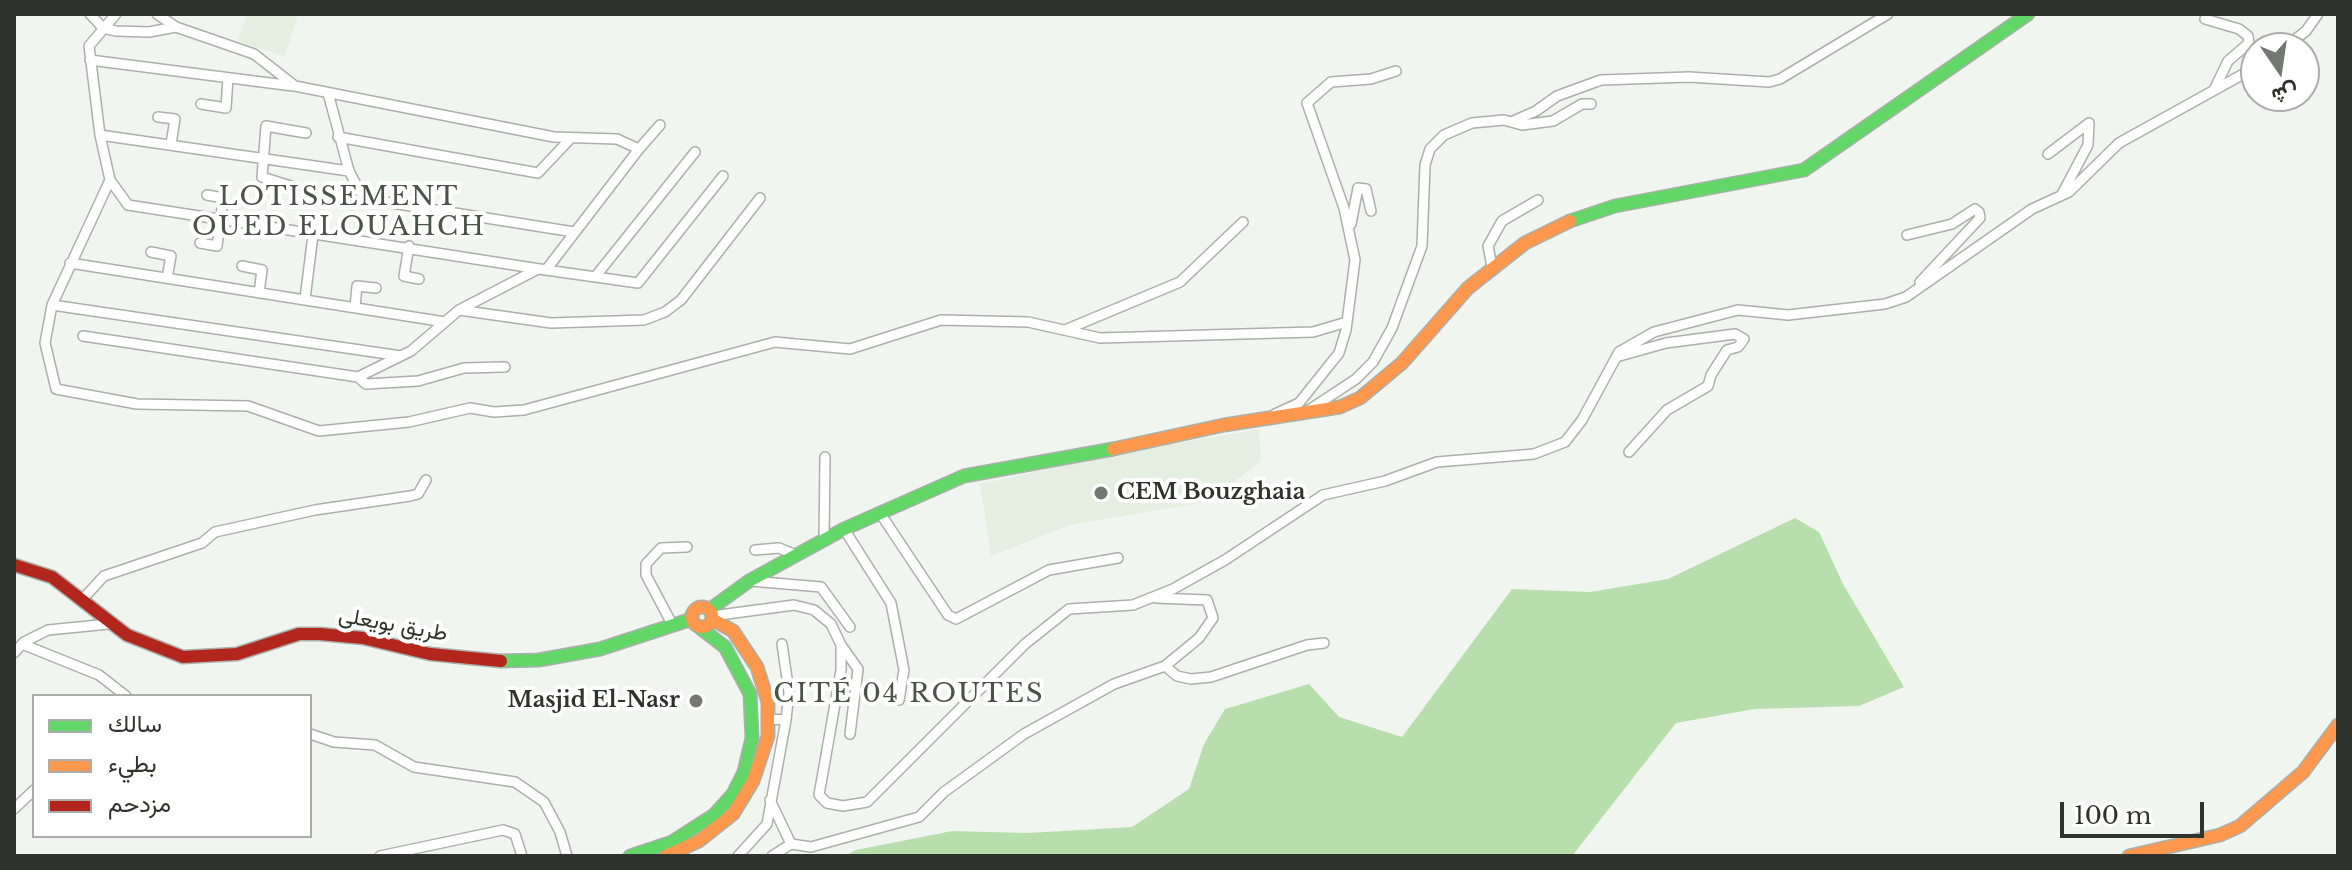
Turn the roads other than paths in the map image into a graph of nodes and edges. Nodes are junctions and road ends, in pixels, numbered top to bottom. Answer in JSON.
{"nodes":[{"id":1,"x":90,"y":14,"type":"edge"},
{"id":2,"x":116,"y":14,"type":"edge"},
{"id":3,"x":157,"y":14,"type":"edge"},
{"id":4,"x":1888,"y":14,"type":"edge"},
{"id":5,"x":2028,"y":14,"type":"edge"},
{"id":6,"x":2318,"y":14,"type":"edge"},
{"id":7,"x":2205,"y":19,"type":"dead end"},
{"id":8,"x":176,"y":27,"type":"junction"},
{"id":9,"x":103,"y":28,"type":"junction"},
{"id":10,"x":2305,"y":32,"type":"edge"},
{"id":11,"x":90,"y":60,"type":"junction"},
{"id":12,"x":1396,"y":71,"type":"dead end"},
{"id":13,"x":2240,"y":76,"type":"edge"},
{"id":14,"x":228,"y":78,"type":"junction"},
{"id":15,"x":295,"y":86,"type":"junction"},
{"id":16,"x":2214,"y":90,"type":"junction"},
{"id":17,"x":328,"y":93,"type":"junction"},
{"id":18,"x":201,"y":104,"type":"dead end"},
{"id":19,"x":1591,"y":104,"type":"dead end"},
{"id":20,"x":158,"y":117,"type":"dead end"},
{"id":21,"x":1511,"y":122,"type":"junction"},
{"id":22,"x":660,"y":125,"type":"dead end"},
{"id":23,"x":306,"y":133,"type":"dead end"},
{"id":24,"x":100,"y":135,"type":"junction"},
{"id":25,"x":338,"y":137,"type":"junction"},
{"id":26,"x":571,"y":138,"type":"junction"},
{"id":27,"x":171,"y":144,"type":"junction"},
{"id":28,"x":639,"y":149,"type":"junction"},
{"id":29,"x":695,"y":152,"type":"dead end"},
{"id":30,"x":2048,"y":154,"type":"dead end"},
{"id":31,"x":263,"y":156,"type":"junction"},
{"id":32,"x":349,"y":171,"type":"junction"},
{"id":33,"x":723,"y":176,"type":"dead end"},
{"id":34,"x":110,"y":180,"type":"junction"},
{"id":35,"x":294,"y":187,"type":"dead end"},
{"id":36,"x":207,"y":195,"type":"dead end"},
{"id":37,"x":2061,"y":196,"type":"junction"},
{"id":38,"x":760,"y":198,"type":"dead end"},
{"id":39,"x":1538,"y":200,"type":"dead end"},
{"id":40,"x":1371,"y":211,"type":"dead end"},
{"id":41,"x":221,"y":217,"type":"junction"},
{"id":42,"x":1243,"y":222,"type":"dead end"},
{"id":43,"x":574,"y":232,"type":"junction"},
{"id":44,"x":313,"y":235,"type":"junction"},
{"id":45,"x":1907,"y":235,"type":"dead end"},
{"id":46,"x":1349,"y":236,"type":"junction"},
{"id":47,"x":200,"y":243,"type":"dead end"},
{"id":48,"x":409,"y":246,"type":"junction"},
{"id":49,"x":151,"y":252,"type":"dead end"},
{"id":50,"x":70,"y":263,"type":"junction"},
{"id":51,"x":242,"y":266,"type":"dead end"},
{"id":52,"x":1492,"y":266,"type":"junction"},
{"id":53,"x":542,"y":269,"type":"junction"},
{"id":54,"x":595,"y":277,"type":"junction"},
{"id":55,"x":167,"y":278,"type":"junction"},
{"id":56,"x":419,"y":279,"type":"dead end"},
{"id":57,"x":376,"y":288,"type":"dead end"},
{"id":58,"x":259,"y":293,"type":"junction"},
{"id":59,"x":1906,"y":297,"type":"junction"},
{"id":60,"x":305,"y":299,"type":"junction"},
{"id":61,"x":52,"y":305,"type":"junction"},
{"id":62,"x":355,"y":307,"type":"junction"},
{"id":63,"x":459,"y":310,"type":"junction"},
{"id":64,"x":445,"y":322,"type":"junction"},
{"id":65,"x":1347,"y":322,"type":"junction"},
{"id":66,"x":1065,"y":330,"type":"junction"},
{"id":67,"x":83,"y":336,"type":"dead end"},
{"id":68,"x":402,"y":356,"type":"junction"},
{"id":69,"x":1616,"y":357,"type":"junction"},
{"id":70,"x":505,"y":367,"type":"dead end"},
{"id":71,"x":358,"y":377,"type":"junction"},
{"id":72,"x":1299,"y":416,"type":"junction"},
{"id":73,"x":1261,"y":421,"type":"junction"},
{"id":74,"x":1629,"y":452,"type":"dead end"},
{"id":75,"x":825,"y":457,"type":"dead end"},
{"id":76,"x":426,"y":480,"type":"dead end"},
{"id":77,"x":880,"y":513,"type":"junction"},
{"id":78,"x":844,"y":529,"type":"junction"},
{"id":79,"x":824,"y":540,"type":"junction"},
{"id":80,"x":687,"y":547,"type":"dead end"},
{"id":81,"x":755,"y":550,"type":"dead end"},
{"id":82,"x":796,"y":555,"type":"junction"},
{"id":83,"x":1118,"y":558,"type":"dead end"},
{"id":84,"x":14,"y":565,"type":"edge"},
{"id":85,"x":778,"y":565,"type":"junction"},
{"id":86,"x":749,"y":581,"type":"junction"},
{"id":87,"x":788,"y":582,"type":"junction"},
{"id":88,"x":1153,"y":598,"type":"junction"},
{"id":89,"x":81,"y":601,"type":"junction"},
{"id":90,"x":711,"y":615,"type":"junction"},
{"id":91,"x":696,"y":623,"type":"junction"},
{"id":92,"x":109,"y":624,"type":"junction"},
{"id":93,"x":673,"y":626,"type":"junction"},
{"id":94,"x":850,"y":627,"type":"dead end"},
{"id":95,"x":1324,"y":643,"type":"dead end"},
{"id":96,"x":22,"y":644,"type":"junction"},
{"id":97,"x":782,"y":644,"type":"dead end"},
{"id":98,"x":841,"y":645,"type":"junction"},
{"id":99,"x":14,"y":653,"type":"edge"},
{"id":100,"x":1165,"y":666,"type":"junction"},
{"id":101,"x":123,"y":694,"type":"edge"},
{"id":102,"x":899,"y":700,"type":"dead end"},
{"id":103,"x":770,"y":719,"type":"junction"},
{"id":104,"x":786,"y":720,"type":"junction"},
{"id":105,"x":2338,"y":725,"type":"edge"},
{"id":106,"x":850,"y":734,"type":"dead end"},
{"id":107,"x":312,"y":735,"type":"edge"},
{"id":108,"x":32,"y":792,"type":"edge"},
{"id":109,"x":770,"y":800,"type":"junction"},
{"id":110,"x":14,"y":809,"type":"edge"},
{"id":111,"x":791,"y":844,"type":"junction"},
{"id":112,"x":380,"y":856,"type":"edge"},
{"id":113,"x":522,"y":856,"type":"edge"},
{"id":114,"x":567,"y":856,"type":"edge"},
{"id":115,"x":630,"y":856,"type":"edge"},
{"id":116,"x":666,"y":856,"type":"edge"},
{"id":117,"x":738,"y":856,"type":"edge"},
{"id":118,"x":772,"y":856,"type":"edge"},
{"id":119,"x":2132,"y":856,"type":"edge"}],
"edges":[{"from":1,"to":9,"type":"street"},
{"from":2,"to":9,"type":"street"},
{"from":3,"to":8,"type":"street"},
{"from":4,"to":21,"type":"street"},
{"from":5,"to":52,"type":"main road","name":"طريق بويعلى"},
{"from":6,"to":10,"type":"street"},
{"from":7,"to":16,"type":"street"},
{"from":8,"to":9,"type":"street"},
{"from":8,"to":15,"type":"street"},
{"from":9,"to":11,"type":"street"},
{"from":11,"to":14,"type":"street"},
{"from":11,"to":24,"type":"street"},
{"from":12,"to":46,"type":"street"},
{"from":13,"to":16,"type":"street"},
{"from":14,"to":15,"type":"street"},
{"from":14,"to":18,"type":"street"},
{"from":15,"to":17,"type":"street"},
{"from":16,"to":37,"type":"street"},
{"from":17,"to":25,"type":"street"},
{"from":17,"to":26,"type":"street"},
{"from":19,"to":21,"type":"street"},
{"from":20,"to":27,"type":"street"},
{"from":21,"to":72,"type":"street"},
{"from":22,"to":28,"type":"street"},
{"from":23,"to":31,"type":"street"},
{"from":24,"to":27,"type":"street"},
{"from":24,"to":34,"type":"street"},
{"from":25,"to":26,"type":"street"},
{"from":25,"to":32,"type":"street"},
{"from":26,"to":28,"type":"street"},
{"from":27,"to":31,"type":"street"},
{"from":28,"to":43,"type":"street"},
{"from":29,"to":54,"type":"street"},
{"from":30,"to":37,"type":"street"},
{"from":31,"to":32,"type":"street"},
{"from":31,"to":35,"type":"street"},
{"from":32,"to":43,"type":"street"},
{"from":33,"to":54,"type":"street"},
{"from":34,"to":41,"type":"street"},
{"from":34,"to":50,"type":"street"},
{"from":36,"to":41,"type":"street"},
{"from":37,"to":59,"type":"street"},
{"from":38,"to":63,"type":"street"},
{"from":39,"to":52,"type":"street"},
{"from":40,"to":46,"type":"street"},
{"from":41,"to":44,"type":"street"},
{"from":41,"to":47,"type":"street"},
{"from":42,"to":66,"type":"street"},
{"from":43,"to":53,"type":"street"},
{"from":44,"to":48,"type":"street"},
{"from":44,"to":60,"type":"street"},
{"from":45,"to":59,"type":"street"},
{"from":46,"to":65,"type":"street"},
{"from":48,"to":53,"type":"street"},
{"from":48,"to":56,"type":"street"},
{"from":49,"to":55,"type":"street"},
{"from":50,"to":55,"type":"street"},
{"from":50,"to":61,"type":"street"},
{"from":51,"to":58,"type":"street"},
{"from":52,"to":72,"type":"main road","name":"طريق بويعلى"},
{"from":53,"to":54,"type":"street"},
{"from":53,"to":63,"type":"street"},
{"from":55,"to":58,"type":"street"},
{"from":57,"to":62,"type":"street"},
{"from":58,"to":60,"type":"street"},
{"from":59,"to":69,"type":"street"},
{"from":60,"to":62,"type":"street"},
{"from":61,"to":66,"type":"street"},
{"from":61,"to":68,"type":"street"},
{"from":62,"to":64,"type":"street"},
{"from":63,"to":64,"type":"street"},
{"from":64,"to":68,"type":"street"},
{"from":65,"to":66,"type":"street"},
{"from":65,"to":73,"type":"street"},
{"from":67,"to":71,"type":"street"},
{"from":68,"to":71,"type":"street"},
{"from":69,"to":74,"type":"street"},
{"from":69,"to":88,"type":"street"},
{"from":70,"to":71,"type":"street"},
{"from":72,"to":73,"type":"main road","name":"طريق بويعلى"},
{"from":73,"to":77,"type":"main road","name":"طريق بويعلى"},
{"from":75,"to":79,"type":"street"},
{"from":76,"to":89,"type":"street"},
{"from":77,"to":78,"type":"main road","name":"طريق بويعلى"},
{"from":77,"to":83,"type":"street"},
{"from":78,"to":79,"type":"main road","name":"طريق بويعلى"},
{"from":78,"to":102,"type":"street"},
{"from":79,"to":82,"type":"main road","name":"طريق بويعلى"},
{"from":80,"to":93,"type":"street"},
{"from":81,"to":82,"type":"street"},
{"from":82,"to":85,"type":"main road","name":"طريق بويعلى"},
{"from":84,"to":89,"type":"main road","name":"طريق بويعلى"},
{"from":85,"to":86,"type":"main road","name":"طريق بويعلى"},
{"from":85,"to":87,"type":"street"},
{"from":86,"to":87,"type":"street"},
{"from":86,"to":90,"type":"main road","name":"طريق بويعلى"},
{"from":87,"to":94,"type":"street"},
{"from":88,"to":98,"type":"street"},
{"from":88,"to":100,"type":"street"},
{"from":89,"to":92,"type":"main road","name":"طريق بويعلى"},
{"from":90,"to":91,"type":"main road","name":"طريق بويعلى"},
{"from":90,"to":98,"type":"street"},
{"from":90,"to":103,"type":"main road"},
{"from":91,"to":93,"type":"main road","name":"طريق بويعلى"},
{"from":91,"to":115,"type":"main road"},
{"from":92,"to":93,"type":"main road","name":"طريق بويعلى"},
{"from":92,"to":96,"type":"street"},
{"from":95,"to":100,"type":"street"},
{"from":96,"to":99,"type":"street"},
{"from":96,"to":101,"type":"street"},
{"from":97,"to":104,"type":"street"},
{"from":98,"to":106,"type":"street"},
{"from":100,"to":111,"type":"street"},
{"from":103,"to":104,"type":"street"},
{"from":103,"to":116,"type":"main road"},
{"from":104,"to":109,"type":"street"},
{"from":105,"to":119,"type":"main road"},
{"from":107,"to":114,"type":"street"},
{"from":108,"to":110,"type":"street"},
{"from":109,"to":111,"type":"street"},
{"from":109,"to":117,"type":"street"},
{"from":111,"to":118,"type":"street"},
{"from":112,"to":113,"type":"street"}]}
